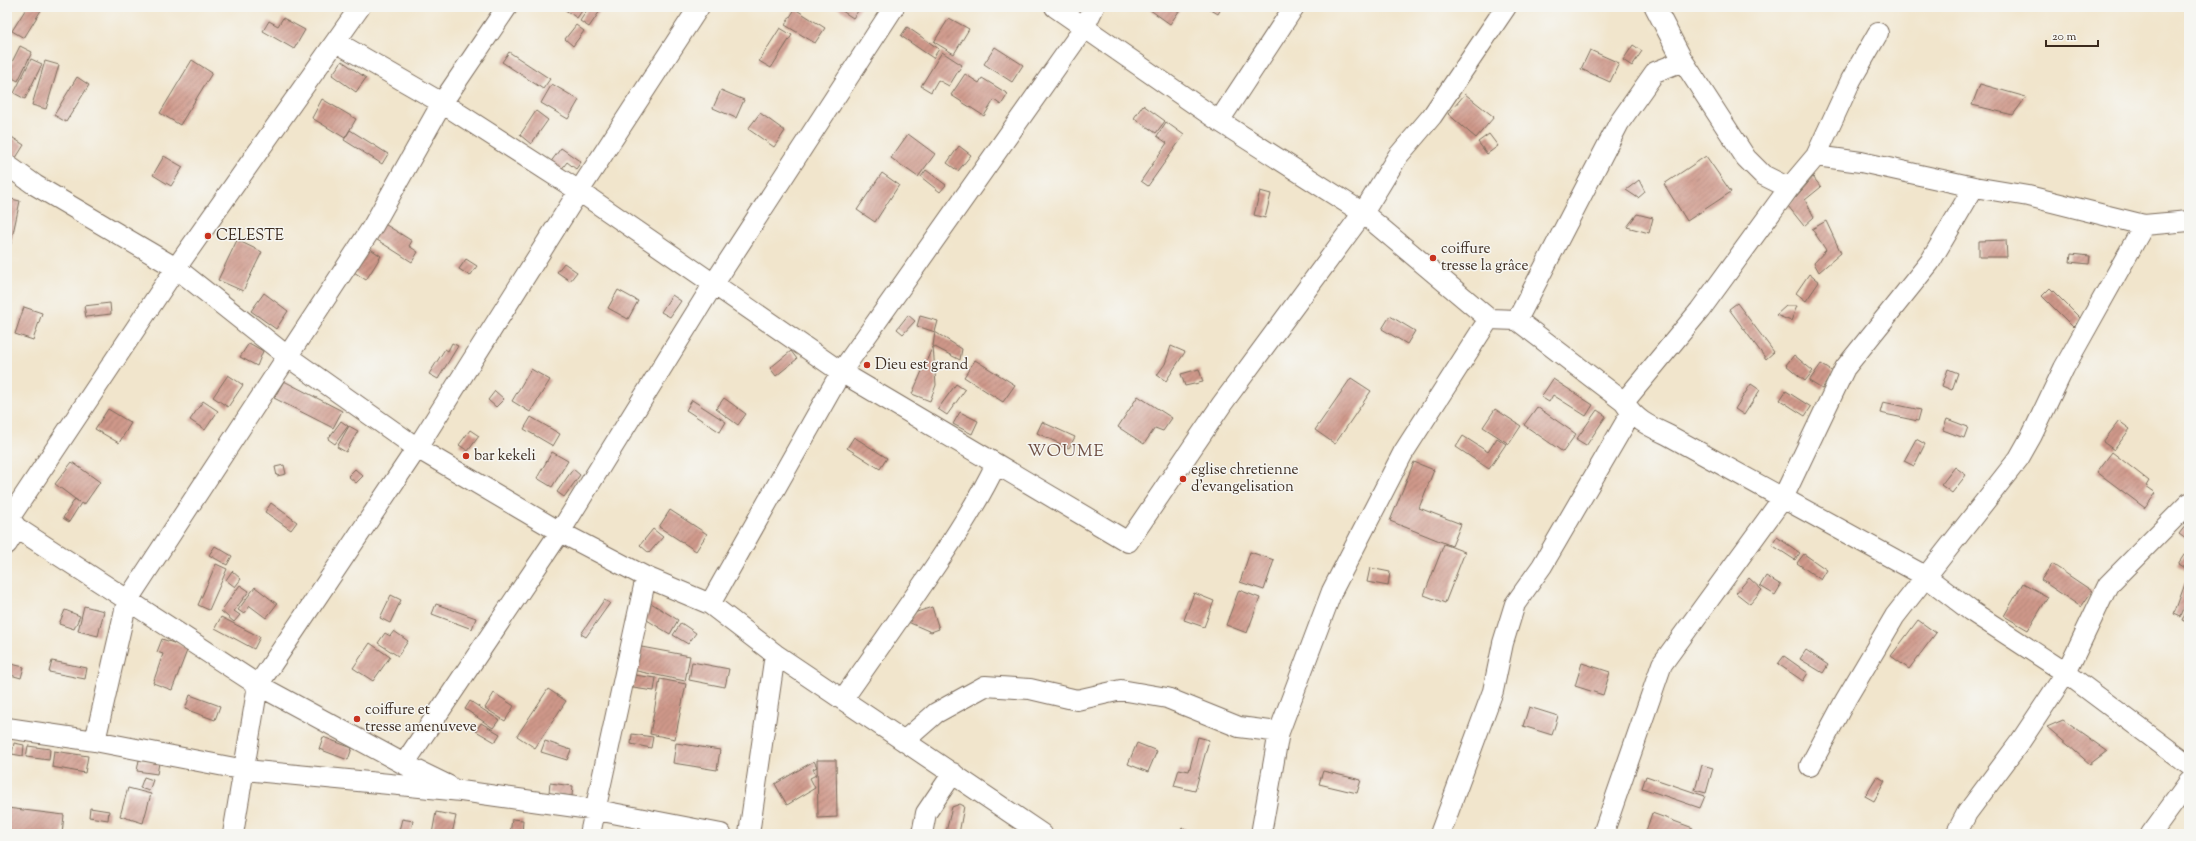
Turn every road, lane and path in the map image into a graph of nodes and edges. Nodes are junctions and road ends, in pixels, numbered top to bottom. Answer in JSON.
{"nodes":[{"id":1,"x":360,"y":7,"type":"edge"},
{"id":2,"x":507,"y":7,"type":"edge"},
{"id":3,"x":699,"y":7,"type":"edge"},
{"id":4,"x":894,"y":7,"type":"edge"},
{"id":5,"x":1055,"y":7,"type":"edge"},
{"id":6,"x":1094,"y":7,"type":"edge"},
{"id":7,"x":1294,"y":7,"type":"edge"},
{"id":8,"x":1506,"y":7,"type":"edge"},
{"id":9,"x":1655,"y":7,"type":"edge"},
{"id":10,"x":1084,"y":28,"type":"junction"},
{"id":11,"x":1878,"y":33,"type":"dead end"},
{"id":12,"x":336,"y":42,"type":"junction"},
{"id":13,"x":1684,"y":61,"type":"junction"},
{"id":14,"x":442,"y":103,"type":"junction"},
{"id":15,"x":1219,"y":121,"type":"junction"},
{"id":16,"x":1816,"y":156,"type":"junction"},
{"id":17,"x":7,"y":165,"type":"edge"},
{"id":18,"x":1974,"y":187,"type":"junction"},
{"id":19,"x":1789,"y":188,"type":"junction"},
{"id":20,"x":579,"y":191,"type":"junction"},
{"id":21,"x":1363,"y":213,"type":"junction"},
{"id":22,"x":2189,"y":221,"type":"edge"},
{"id":23,"x":2144,"y":225,"type":"junction"},
{"id":24,"x":176,"y":268,"type":"junction"},
{"id":25,"x":713,"y":285,"type":"junction"},
{"id":26,"x":1489,"y":319,"type":"junction"},
{"id":27,"x":1517,"y":320,"type":"junction"},
{"id":28,"x":287,"y":356,"type":"junction"},
{"id":29,"x":841,"y":372,"type":"junction"},
{"id":30,"x":1628,"y":408,"type":"junction"},
{"id":31,"x":418,"y":448,"type":"junction"},
{"id":32,"x":996,"y":464,"type":"junction"},
{"id":33,"x":1783,"y":498,"type":"junction"},
{"id":34,"x":2189,"y":503,"type":"edge"},
{"id":35,"x":10,"y":526,"type":"edge"},
{"id":36,"x":560,"y":532,"type":"junction"},
{"id":37,"x":1924,"y":576,"type":"junction"},
{"id":38,"x":646,"y":577,"type":"junction"},
{"id":39,"x":127,"y":601,"type":"junction"},
{"id":40,"x":710,"y":604,"type":"junction"},
{"id":41,"x":775,"y":654,"type":"junction"},
{"id":42,"x":2066,"y":673,"type":"junction"},
{"id":43,"x":258,"y":685,"type":"junction"},
{"id":44,"x":843,"y":699,"type":"junction"},
{"id":45,"x":7,"y":728,"type":"edge"},
{"id":46,"x":1279,"y":732,"type":"junction"},
{"id":47,"x":95,"y":741,"type":"junction"},
{"id":48,"x":904,"y":741,"type":"junction"},
{"id":49,"x":404,"y":764,"type":"junction"},
{"id":50,"x":2189,"y":765,"type":"edge"},
{"id":51,"x":1810,"y":766,"type":"dead end"},
{"id":52,"x":245,"y":770,"type":"junction"},
{"id":53,"x":953,"y":773,"type":"junction"},
{"id":54,"x":2189,"y":782,"type":"edge"},
{"id":55,"x":460,"y":791,"type":"junction"},
{"id":56,"x":597,"y":810,"type":"junction"},
{"id":57,"x":233,"y":834,"type":"edge"},
{"id":58,"x":590,"y":834,"type":"edge"},
{"id":59,"x":721,"y":834,"type":"edge"},
{"id":60,"x":749,"y":834,"type":"edge"},
{"id":61,"x":922,"y":834,"type":"edge"},
{"id":62,"x":1042,"y":834,"type":"edge"},
{"id":63,"x":1261,"y":834,"type":"edge"},
{"id":64,"x":1440,"y":834,"type":"edge"},
{"id":65,"x":1603,"y":834,"type":"edge"},
{"id":66,"x":1956,"y":834,"type":"edge"},
{"id":67,"x":2151,"y":834,"type":"edge"}],
"edges":[{"from":1,"to":12,"type":"street"},
{"from":2,"to":14,"type":"street"},
{"from":3,"to":20,"type":"street"},
{"from":4,"to":25,"type":"street"},
{"from":5,"to":10,"type":"street"},
{"from":6,"to":10,"type":"street"},
{"from":7,"to":15,"type":"street"},
{"from":8,"to":21,"type":"street"},
{"from":9,"to":13,"type":"street"},
{"from":10,"to":15,"type":"street"},
{"from":10,"to":29,"type":"street"},
{"from":11,"to":16,"type":"street"},
{"from":12,"to":14,"type":"street"},
{"from":12,"to":24,"type":"street"},
{"from":13,"to":19,"type":"street"},
{"from":13,"to":27,"type":"street"},
{"from":14,"to":20,"type":"street"},
{"from":14,"to":28,"type":"street"},
{"from":15,"to":21,"type":"street"},
{"from":16,"to":18,"type":"street"},
{"from":16,"to":19,"type":"street"},
{"from":17,"to":24,"type":"street"},
{"from":18,"to":23,"type":"street"},
{"from":18,"to":33,"type":"street"},
{"from":19,"to":30,"type":"street"},
{"from":20,"to":25,"type":"street"},
{"from":20,"to":31,"type":"street"},
{"from":21,"to":26,"type":"street"},
{"from":21,"to":32,"type":"street"},
{"from":22,"to":23,"type":"street"},
{"from":23,"to":37,"type":"street"},
{"from":24,"to":28,"type":"street"},
{"from":24,"to":35,"type":"street"},
{"from":25,"to":29,"type":"street"},
{"from":25,"to":36,"type":"street"},
{"from":26,"to":27,"type":"street"},
{"from":26,"to":46,"type":"street"},
{"from":27,"to":30,"type":"street"},
{"from":28,"to":31,"type":"street"},
{"from":28,"to":39,"type":"street"},
{"from":29,"to":32,"type":"street"},
{"from":29,"to":40,"type":"street"},
{"from":30,"to":33,"type":"street"},
{"from":30,"to":64,"type":"street"},
{"from":31,"to":36,"type":"street"},
{"from":31,"to":43,"type":"street"},
{"from":32,"to":44,"type":"street"},
{"from":33,"to":37,"type":"street"},
{"from":33,"to":65,"type":"street"},
{"from":34,"to":42,"type":"street"},
{"from":35,"to":39,"type":"street"},
{"from":36,"to":38,"type":"street"},
{"from":36,"to":49,"type":"street"},
{"from":37,"to":42,"type":"street"},
{"from":37,"to":51,"type":"street"},
{"from":38,"to":40,"type":"street"},
{"from":38,"to":56,"type":"street"},
{"from":39,"to":43,"type":"street"},
{"from":39,"to":47,"type":"street"},
{"from":40,"to":41,"type":"street"},
{"from":41,"to":44,"type":"street"},
{"from":41,"to":60,"type":"street"},
{"from":42,"to":50,"type":"street"},
{"from":42,"to":66,"type":"street"},
{"from":43,"to":49,"type":"street"},
{"from":43,"to":52,"type":"street"},
{"from":44,"to":48,"type":"street"},
{"from":45,"to":47,"type":"street"},
{"from":46,"to":48,"type":"street"},
{"from":46,"to":63,"type":"street"},
{"from":47,"to":52,"type":"street"},
{"from":48,"to":53,"type":"street"},
{"from":49,"to":55,"type":"street"},
{"from":52,"to":55,"type":"street"},
{"from":52,"to":57,"type":"street"},
{"from":53,"to":61,"type":"street"},
{"from":53,"to":62,"type":"street"},
{"from":54,"to":67,"type":"street"},
{"from":55,"to":56,"type":"street"},
{"from":56,"to":58,"type":"street"},
{"from":56,"to":59,"type":"street"}]}
